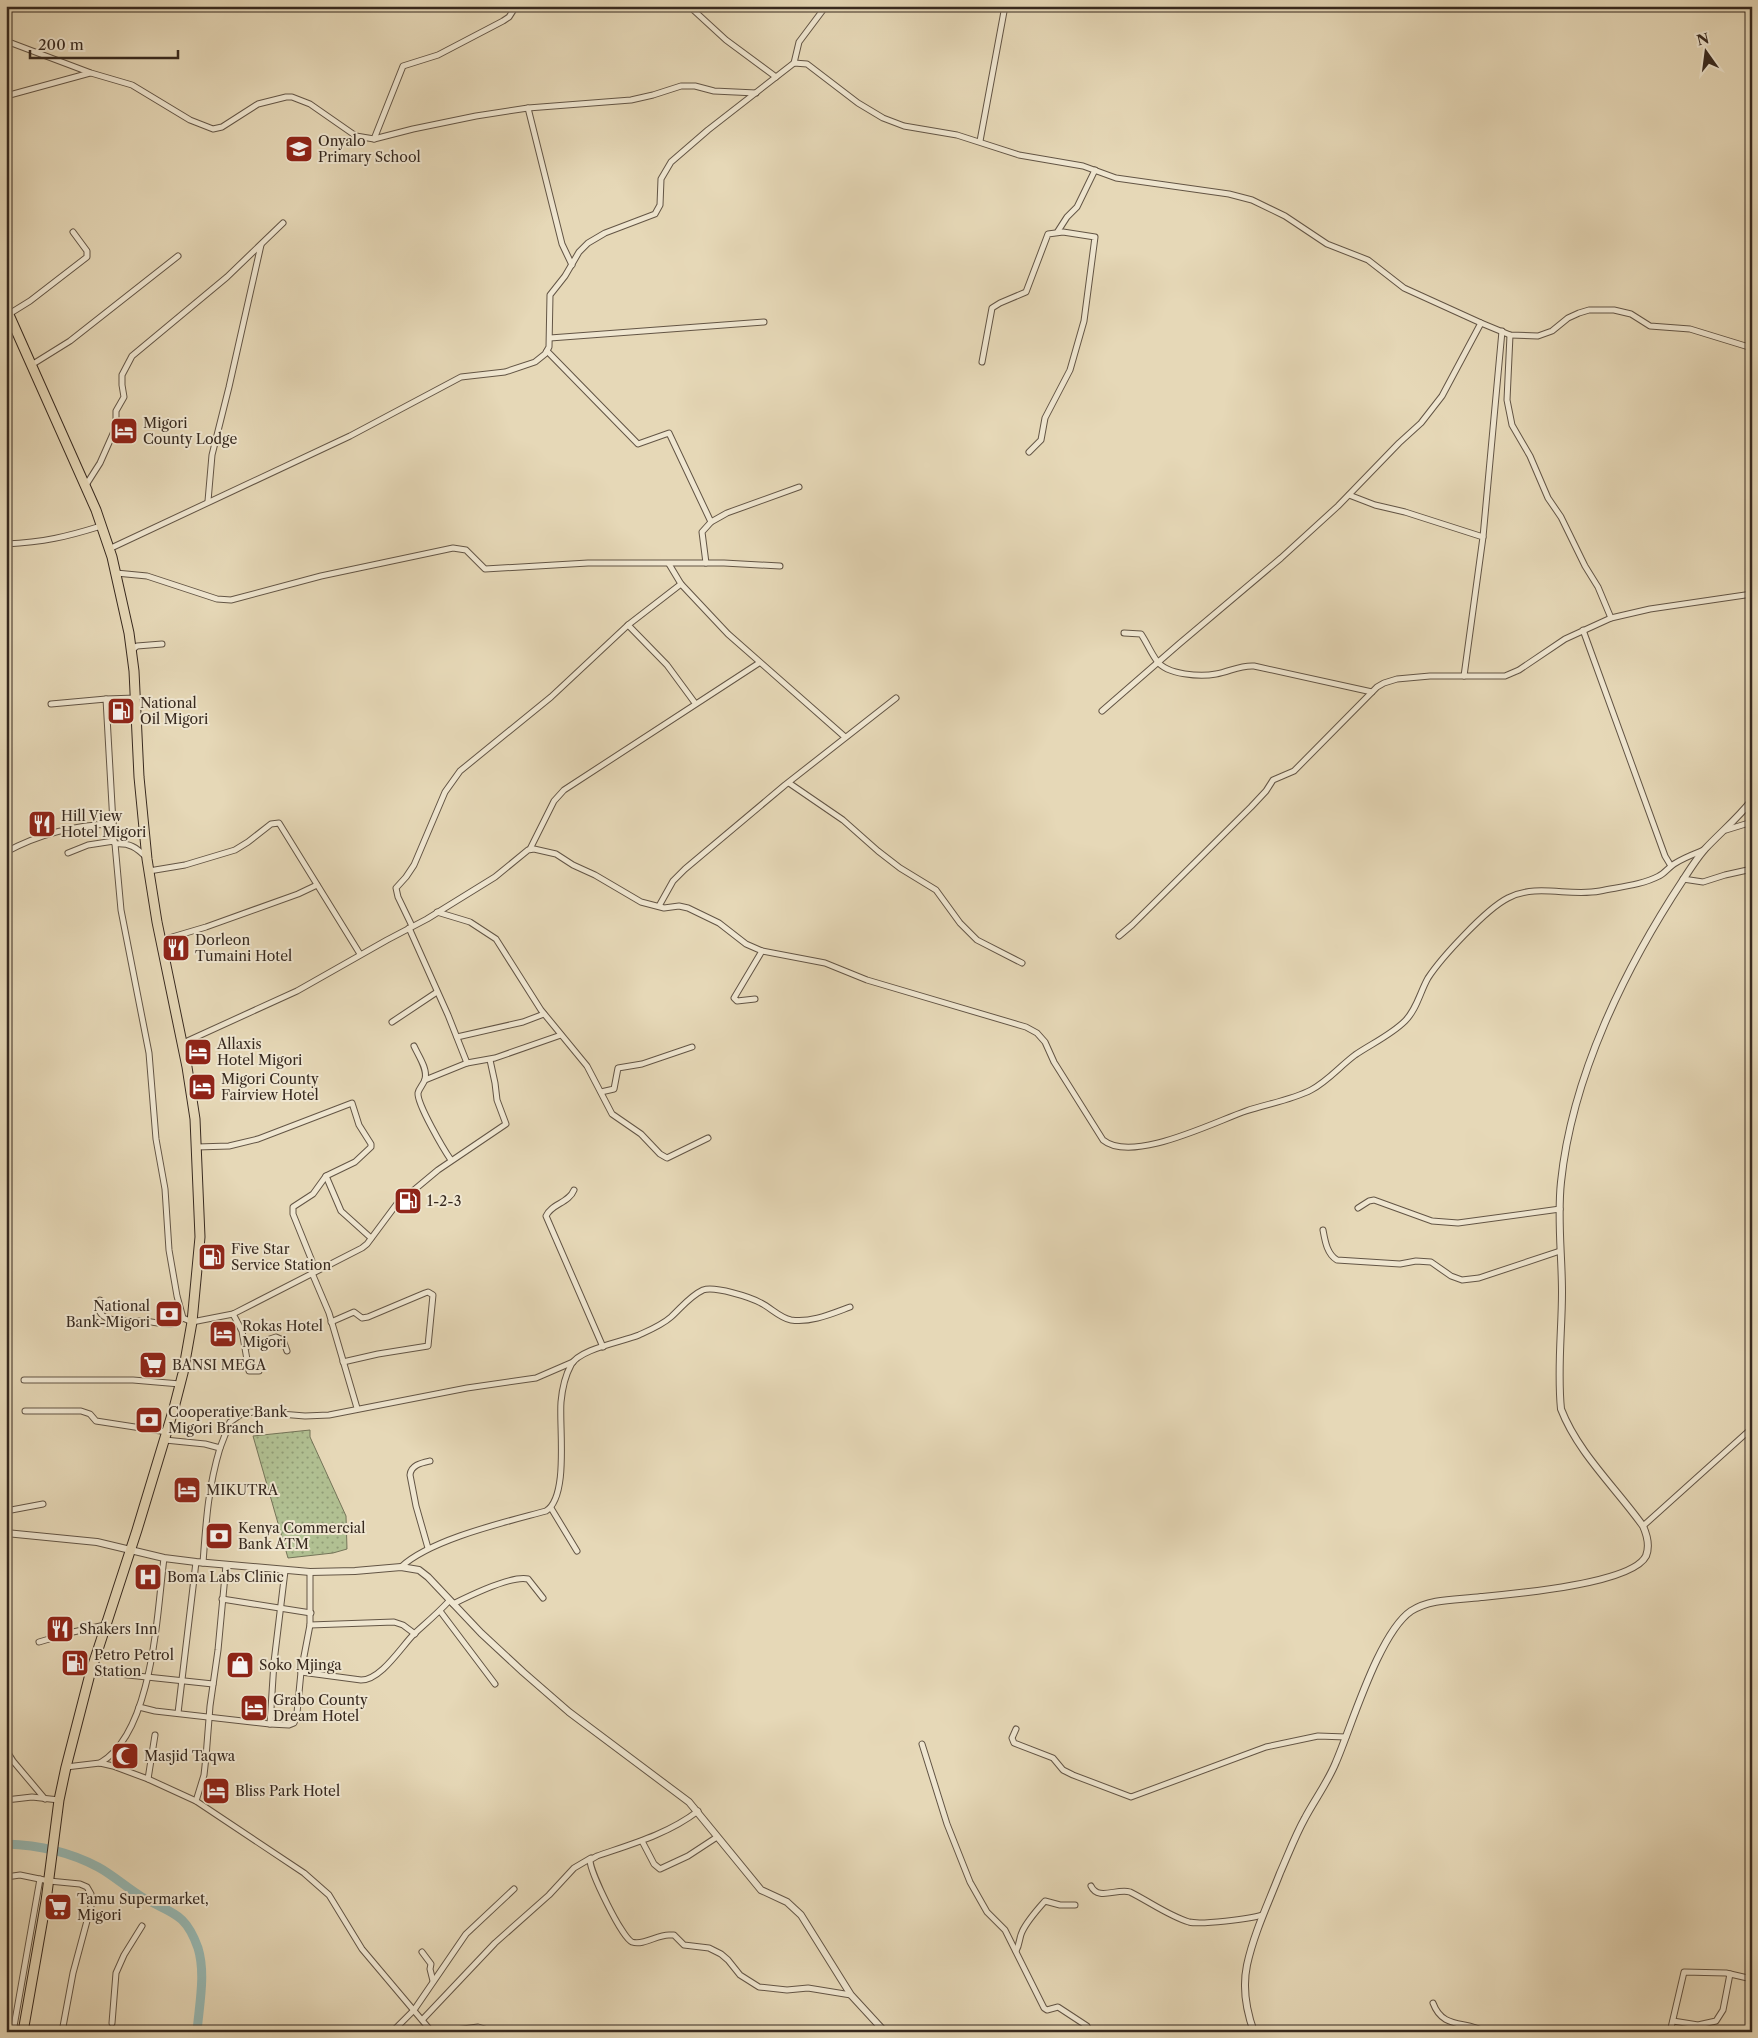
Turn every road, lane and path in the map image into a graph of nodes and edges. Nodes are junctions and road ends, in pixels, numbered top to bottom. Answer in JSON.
{"nodes":[{"id":1,"x":516,"y":6,"type":"edge"},
{"id":2,"x":689,"y":6,"type":"edge"},
{"id":3,"x":826,"y":6,"type":"edge"},
{"id":4,"x":1005,"y":6,"type":"edge"},
{"id":5,"x":6,"y":41,"type":"edge"},
{"id":6,"x":794,"y":63,"type":"junction"},
{"id":7,"x":91,"y":72,"type":"junction"},
{"id":8,"x":776,"y":77,"type":"junction"},
{"id":9,"x":756,"y":93,"type":"junction"},
{"id":10,"x":6,"y":96,"type":"edge"},
{"id":11,"x":528,"y":108,"type":"junction"},
{"id":12,"x":374,"y":140,"type":"junction"},
{"id":13,"x":980,"y":141,"type":"junction"},
{"id":14,"x":1095,"y":170,"type":"junction"},
{"id":15,"x":283,"y":223,"type":"dead end"},
{"id":16,"x":73,"y":232,"type":"dead end"},
{"id":17,"x":1058,"y":232,"type":"junction"},
{"id":18,"x":261,"y":244,"type":"junction"},
{"id":19,"x":178,"y":256,"type":"dead end"},
{"id":20,"x":572,"y":265,"type":"junction"},
{"id":21,"x":7,"y":311,"type":"edge"},
{"id":22,"x":764,"y":322,"type":"dead end"},
{"id":23,"x":1481,"y":324,"type":"junction"},
{"id":24,"x":1502,"y":331,"type":"junction"},
{"id":25,"x":1510,"y":335,"type":"junction"},
{"id":26,"x":550,"y":338,"type":"junction"},
{"id":27,"x":1752,"y":348,"type":"edge"},
{"id":28,"x":547,"y":351,"type":"junction"},
{"id":29,"x":982,"y":362,"type":"dead end"},
{"id":30,"x":33,"y":364,"type":"junction"},
{"id":31,"x":1029,"y":452,"type":"dead end"},
{"id":32,"x":86,"y":485,"type":"junction"},
{"id":33,"x":798,"y":487,"type":"dead end"},
{"id":34,"x":1349,"y":495,"type":"junction"},
{"id":35,"x":208,"y":501,"type":"junction"},
{"id":36,"x":711,"y":522,"type":"junction"},
{"id":37,"x":101,"y":526,"type":"junction"},
{"id":38,"x":1483,"y":537,"type":"junction"},
{"id":39,"x":6,"y":544,"type":"edge"},
{"id":40,"x":109,"y":549,"type":"junction"},
{"id":41,"x":706,"y":563,"type":"junction"},
{"id":42,"x":668,"y":564,"type":"junction"},
{"id":43,"x":780,"y":566,"type":"dead end"},
{"id":44,"x":116,"y":573,"type":"junction"},
{"id":45,"x":681,"y":584,"type":"junction"},
{"id":46,"x":1752,"y":594,"type":"edge"},
{"id":47,"x":1611,"y":618,"type":"junction"},
{"id":48,"x":628,"y":626,"type":"junction"},
{"id":49,"x":1583,"y":630,"type":"junction"},
{"id":50,"x":1124,"y":633,"type":"dead end"},
{"id":51,"x":162,"y":644,"type":"dead end"},
{"id":52,"x":132,"y":650,"type":"junction"},
{"id":53,"x":759,"y":663,"type":"junction"},
{"id":54,"x":1157,"y":663,"type":"junction"},
{"id":55,"x":1464,"y":676,"type":"junction"},
{"id":56,"x":1372,"y":692,"type":"junction"},
{"id":57,"x":136,"y":698,"type":"junction"},
{"id":58,"x":896,"y":698,"type":"dead end"},
{"id":59,"x":106,"y":699,"type":"junction"},
{"id":60,"x":52,"y":704,"type":"dead end"},
{"id":61,"x":695,"y":704,"type":"junction"},
{"id":62,"x":1102,"y":711,"type":"dead end"},
{"id":63,"x":845,"y":737,"type":"junction"},
{"id":64,"x":789,"y":783,"type":"junction"},
{"id":65,"x":1752,"y":800,"type":"edge"},
{"id":66,"x":1752,"y":822,"type":"edge"},
{"id":67,"x":113,"y":824,"type":"junction"},
{"id":68,"x":1726,"y":830,"type":"junction"},
{"id":69,"x":114,"y":842,"type":"junction"},
{"id":70,"x":530,"y":849,"type":"junction"},
{"id":71,"x":1705,"y":849,"type":"junction"},
{"id":72,"x":6,"y":852,"type":"edge"},
{"id":73,"x":68,"y":853,"type":"dead end"},
{"id":74,"x":147,"y":859,"type":"junction"},
{"id":75,"x":1671,"y":866,"type":"junction"},
{"id":76,"x":1752,"y":869,"type":"edge"},
{"id":77,"x":149,"y":872,"type":"junction"},
{"id":78,"x":1683,"y":879,"type":"junction"},
{"id":79,"x":317,"y":885,"type":"junction"},
{"id":80,"x":659,"y":906,"type":"junction"},
{"id":81,"x":438,"y":912,"type":"junction"},
{"id":82,"x":411,"y":927,"type":"junction"},
{"id":83,"x":1119,"y":936,"type":"dead end"},
{"id":84,"x":162,"y":940,"type":"junction"},
{"id":85,"x":762,"y":951,"type":"junction"},
{"id":86,"x":360,"y":954,"type":"junction"},
{"id":87,"x":1022,"y":963,"type":"dead end"},
{"id":88,"x":437,"y":992,"type":"junction"},
{"id":89,"x":755,"y":999,"type":"dead end"},
{"id":90,"x":544,"y":1014,"type":"junction"},
{"id":91,"x":392,"y":1022,"type":"dead end"},
{"id":92,"x":561,"y":1036,"type":"junction"},
{"id":93,"x":457,"y":1037,"type":"junction"},
{"id":94,"x":182,"y":1043,"type":"junction"},
{"id":95,"x":414,"y":1046,"type":"dead end"},
{"id":96,"x":692,"y":1047,"type":"dead end"},
{"id":97,"x":490,"y":1060,"type":"junction"},
{"id":98,"x":467,"y":1062,"type":"junction"},
{"id":99,"x":425,"y":1080,"type":"junction"},
{"id":100,"x":601,"y":1092,"type":"junction"},
{"id":101,"x":708,"y":1138,"type":"dead end"},
{"id":102,"x":197,"y":1147,"type":"junction"},
{"id":103,"x":452,"y":1160,"type":"junction"},
{"id":104,"x":326,"y":1176,"type":"junction"},
{"id":105,"x":574,"y":1190,"type":"dead end"},
{"id":106,"x":1358,"y":1208,"type":"dead end"},
{"id":107,"x":1560,"y":1209,"type":"junction"},
{"id":108,"x":1322,"y":1230,"type":"dead end"},
{"id":109,"x":371,"y":1238,"type":"junction"},
{"id":110,"x":1560,"y":1251,"type":"junction"},
{"id":111,"x":314,"y":1272,"type":"junction"},
{"id":112,"x":100,"y":1300,"type":"dead end"},
{"id":113,"x":850,"y":1307,"type":"dead end"},
{"id":114,"x":233,"y":1314,"type":"junction"},
{"id":115,"x":187,"y":1320,"type":"junction"},
{"id":116,"x":331,"y":1322,"type":"junction"},
{"id":117,"x":603,"y":1346,"type":"junction"},
{"id":118,"x":246,"y":1347,"type":"junction"},
{"id":119,"x":287,"y":1351,"type":"dead end"},
{"id":120,"x":574,"y":1361,"type":"junction"},
{"id":121,"x":343,"y":1362,"type":"junction"},
{"id":122,"x":259,"y":1371,"type":"dead end"},
{"id":123,"x":24,"y":1380,"type":"dead end"},
{"id":124,"x":180,"y":1384,"type":"junction"},
{"id":125,"x":357,"y":1408,"type":"junction"},
{"id":126,"x":26,"y":1411,"type":"dead end"},
{"id":127,"x":1752,"y":1428,"type":"edge"},
{"id":128,"x":166,"y":1436,"type":"junction"},
{"id":129,"x":220,"y":1448,"type":"junction"},
{"id":130,"x":430,"y":1462,"type":"dead end"},
{"id":131,"x":43,"y":1504,"type":"dead end"},
{"id":132,"x":551,"y":1508,"type":"junction"},
{"id":133,"x":6,"y":1510,"type":"edge"},
{"id":134,"x":1643,"y":1526,"type":"junction"},
{"id":135,"x":6,"y":1533,"type":"edge"},
{"id":136,"x":428,"y":1548,"type":"junction"},
{"id":137,"x":131,"y":1550,"type":"junction"},
{"id":138,"x":577,"y":1551,"type":"dead end"},
{"id":139,"x":164,"y":1558,"type":"junction"},
{"id":140,"x":200,"y":1563,"type":"junction"},
{"id":141,"x":226,"y":1565,"type":"junction"},
{"id":142,"x":401,"y":1567,"type":"junction"},
{"id":143,"x":285,"y":1571,"type":"junction"},
{"id":144,"x":310,"y":1572,"type":"junction"},
{"id":145,"x":544,"y":1598,"type":"dead end"},
{"id":146,"x":222,"y":1600,"type":"junction"},
{"id":147,"x":451,"y":1603,"type":"junction"},
{"id":148,"x":280,"y":1608,"type":"junction"},
{"id":149,"x":440,"y":1611,"type":"junction"},
{"id":150,"x":311,"y":1612,"type":"junction"},
{"id":151,"x":105,"y":1625,"type":"junction"},
{"id":152,"x":310,"y":1625,"type":"junction"},
{"id":153,"x":415,"y":1634,"type":"junction"},
{"id":154,"x":39,"y":1642,"type":"dead end"},
{"id":155,"x":301,"y":1672,"type":"junction"},
{"id":156,"x":90,"y":1674,"type":"junction"},
{"id":157,"x":149,"y":1678,"type":"junction"},
{"id":158,"x":182,"y":1681,"type":"junction"},
{"id":159,"x":213,"y":1684,"type":"junction"},
{"id":160,"x":495,"y":1684,"type":"dead end"},
{"id":161,"x":139,"y":1707,"type":"junction"},
{"id":162,"x":178,"y":1713,"type":"junction"},
{"id":163,"x":209,"y":1717,"type":"junction"},
{"id":164,"x":270,"y":1724,"type":"junction"},
{"id":165,"x":1016,"y":1729,"type":"dead end"},
{"id":166,"x":154,"y":1736,"type":"dead end"},
{"id":167,"x":1346,"y":1737,"type":"junction"},
{"id":168,"x":922,"y":1744,"type":"dead end"},
{"id":169,"x":6,"y":1750,"type":"edge"},
{"id":170,"x":6,"y":1761,"type":"edge"},
{"id":171,"x":13,"y":1761,"type":"junction"},
{"id":172,"x":100,"y":1763,"type":"junction"},
{"id":173,"x":66,"y":1767,"type":"junction"},
{"id":174,"x":148,"y":1779,"type":"junction"},
{"id":175,"x":45,"y":1798,"type":"junction"},
{"id":176,"x":6,"y":1800,"type":"edge"},
{"id":177,"x":59,"y":1800,"type":"junction"},
{"id":178,"x":196,"y":1801,"type":"junction"},
{"id":179,"x":698,"y":1811,"type":"junction"},
{"id":180,"x":717,"y":1837,"type":"junction"},
{"id":181,"x":642,"y":1841,"type":"junction"},
{"id":182,"x":592,"y":1858,"type":"junction"},
{"id":183,"x":6,"y":1877,"type":"edge"},
{"id":184,"x":44,"y":1880,"type":"junction"},
{"id":185,"x":1091,"y":1886,"type":"dead end"},
{"id":186,"x":514,"y":1889,"type":"dead end"},
{"id":187,"x":1074,"y":1904,"type":"dead end"},
{"id":188,"x":1262,"y":1915,"type":"junction"},
{"id":189,"x":142,"y":1926,"type":"dead end"},
{"id":190,"x":1016,"y":1951,"type":"junction"},
{"id":191,"x":422,"y":1952,"type":"dead end"},
{"id":192,"x":431,"y":1964,"type":"junction"},
{"id":193,"x":443,"y":1967,"type":"junction"},
{"id":194,"x":1730,"y":1974,"type":"junction"},
{"id":195,"x":1752,"y":1979,"type":"edge"},
{"id":196,"x":433,"y":1981,"type":"junction"},
{"id":197,"x":851,"y":1995,"type":"junction"},
{"id":198,"x":1433,"y":2003,"type":"dead end"},
{"id":199,"x":414,"y":2010,"type":"junction"},
{"id":200,"x":424,"y":2019,"type":"junction"},
{"id":201,"x":1673,"y":2021,"type":"junction"},
{"id":202,"x":112,"y":2023,"type":"dead end"},
{"id":203,"x":13,"y":2032,"type":"edge"},
{"id":204,"x":23,"y":2032,"type":"edge"},
{"id":205,"x":62,"y":2032,"type":"edge"},
{"id":206,"x":392,"y":2032,"type":"edge"},
{"id":207,"x":432,"y":2032,"type":"edge"},
{"id":208,"x":441,"y":2032,"type":"edge"},
{"id":209,"x":494,"y":2032,"type":"edge"},
{"id":210,"x":885,"y":2032,"type":"edge"},
{"id":211,"x":1090,"y":2032,"type":"edge"},
{"id":212,"x":1254,"y":2032,"type":"edge"},
{"id":213,"x":1485,"y":2032,"type":"edge"},
{"id":214,"x":1670,"y":2032,"type":"edge"}],
"edges":[{"from":1,"to":12,"type":"street"},
{"from":2,"to":8,"type":"street"},
{"from":3,"to":6,"type":"street"},
{"from":4,"to":13,"type":"street"},
{"from":5,"to":7,"type":"street"},
{"from":6,"to":8,"type":"street"},
{"from":6,"to":13,"type":"street"},
{"from":7,"to":10,"type":"street"},
{"from":7,"to":12,"type":"street"},
{"from":8,"to":9,"type":"street"},
{"from":9,"to":11,"type":"street"},
{"from":9,"to":20,"type":"street"},
{"from":11,"to":12,"type":"street"},
{"from":11,"to":20,"type":"street"},
{"from":13,"to":14,"type":"street"},
{"from":14,"to":17,"type":"street"},
{"from":14,"to":23,"type":"street"},
{"from":15,"to":18,"type":"street"},
{"from":16,"to":21,"type":"street"},
{"from":17,"to":29,"type":"street"},
{"from":17,"to":31,"type":"street"},
{"from":18,"to":32,"type":"street"},
{"from":18,"to":35,"type":"street"},
{"from":19,"to":30,"type":"street"},
{"from":20,"to":26,"type":"street"},
{"from":21,"to":30,"type":"highway"},
{"from":22,"to":26,"type":"street"},
{"from":23,"to":24,"type":"street"},
{"from":23,"to":34,"type":"street"},
{"from":24,"to":25,"type":"street"},
{"from":24,"to":38,"type":"street"},
{"from":25,"to":27,"type":"street"},
{"from":25,"to":47,"type":"street"},
{"from":26,"to":28,"type":"street"},
{"from":28,"to":35,"type":"street"},
{"from":28,"to":36,"type":"street"},
{"from":30,"to":32,"type":"highway"},
{"from":32,"to":37,"type":"highway"},
{"from":33,"to":36,"type":"street"},
{"from":34,"to":38,"type":"street"},
{"from":34,"to":54,"type":"street"},
{"from":35,"to":40,"type":"street"},
{"from":36,"to":41,"type":"street"},
{"from":37,"to":39,"type":"street"},
{"from":37,"to":40,"type":"highway"},
{"from":38,"to":55,"type":"street"},
{"from":40,"to":44,"type":"highway"},
{"from":41,"to":42,"type":"street"},
{"from":41,"to":43,"type":"street"},
{"from":42,"to":44,"type":"street"},
{"from":42,"to":45,"type":"street"},
{"from":44,"to":52,"type":"highway"},
{"from":45,"to":48,"type":"street"},
{"from":45,"to":53,"type":"street"},
{"from":46,"to":47,"type":"street"},
{"from":47,"to":49,"type":"street"},
{"from":48,"to":61,"type":"street"},
{"from":48,"to":82,"type":"street"},
{"from":49,"to":55,"type":"street"},
{"from":49,"to":75,"type":"street"},
{"from":50,"to":54,"type":"street"},
{"from":51,"to":52,"type":"street"},
{"from":52,"to":57,"type":"highway"},
{"from":53,"to":61,"type":"street"},
{"from":53,"to":63,"type":"street"},
{"from":54,"to":56,"type":"street"},
{"from":54,"to":62,"type":"street"},
{"from":55,"to":56,"type":"street"},
{"from":56,"to":83,"type":"street"},
{"from":57,"to":59,"type":"street"},
{"from":57,"to":74,"type":"highway"},
{"from":58,"to":63,"type":"street"},
{"from":59,"to":60,"type":"street"},
{"from":59,"to":67,"type":"street"},
{"from":61,"to":70,"type":"street"},
{"from":63,"to":64,"type":"street"},
{"from":64,"to":80,"type":"street"},
{"from":64,"to":87,"type":"street"},
{"from":65,"to":68,"type":"street"},
{"from":66,"to":68,"type":"street"},
{"from":67,"to":69,"type":"street"},
{"from":67,"to":72,"type":"street"},
{"from":68,"to":71,"type":"street"},
{"from":69,"to":73,"type":"street"},
{"from":69,"to":74,"type":"street"},
{"from":69,"to":115,"type":"street"},
{"from":70,"to":80,"type":"street"},
{"from":70,"to":81,"type":"street"},
{"from":71,"to":75,"type":"street"},
{"from":71,"to":78,"type":"street"},
{"from":74,"to":77,"type":"highway"},
{"from":75,"to":85,"type":"street"},
{"from":76,"to":78,"type":"street"},
{"from":77,"to":79,"type":"street"},
{"from":77,"to":84,"type":"highway"},
{"from":78,"to":107,"type":"street"},
{"from":79,"to":84,"type":"street"},
{"from":79,"to":86,"type":"street"},
{"from":80,"to":85,"type":"street"},
{"from":81,"to":82,"type":"street"},
{"from":81,"to":90,"type":"street"},
{"from":82,"to":86,"type":"street"},
{"from":82,"to":88,"type":"street"},
{"from":84,"to":94,"type":"highway"},
{"from":85,"to":89,"type":"street"},
{"from":86,"to":94,"type":"street"},
{"from":88,"to":91,"type":"street"},
{"from":88,"to":93,"type":"street"},
{"from":90,"to":92,"type":"street"},
{"from":90,"to":93,"type":"street"},
{"from":92,"to":97,"type":"street"},
{"from":92,"to":100,"type":"street"},
{"from":93,"to":98,"type":"street"},
{"from":94,"to":102,"type":"highway"},
{"from":95,"to":99,"type":"street"},
{"from":96,"to":100,"type":"street"},
{"from":97,"to":98,"type":"street"},
{"from":97,"to":103,"type":"street"},
{"from":98,"to":99,"type":"street"},
{"from":99,"to":103,"type":"street"},
{"from":100,"to":101,"type":"street"},
{"from":102,"to":104,"type":"street"},
{"from":102,"to":115,"type":"highway"},
{"from":103,"to":109,"type":"street"},
{"from":104,"to":109,"type":"street"},
{"from":104,"to":111,"type":"street"},
{"from":105,"to":117,"type":"street"},
{"from":106,"to":107,"type":"street"},
{"from":107,"to":110,"type":"street"},
{"from":108,"to":110,"type":"street"},
{"from":109,"to":111,"type":"street"},
{"from":110,"to":134,"type":"street"},
{"from":111,"to":114,"type":"street"},
{"from":111,"to":116,"type":"street"},
{"from":112,"to":115,"type":"street"},
{"from":113,"to":117,"type":"street"},
{"from":114,"to":115,"type":"street"},
{"from":114,"to":118,"type":"street"},
{"from":115,"to":124,"type":"highway"},
{"from":116,"to":121,"type":"street"},
{"from":116,"to":121,"type":"street"},
{"from":117,"to":120,"type":"street"},
{"from":118,"to":119,"type":"street"},
{"from":118,"to":122,"type":"street"},
{"from":120,"to":125,"type":"street"},
{"from":120,"to":132,"type":"street"},
{"from":121,"to":125,"type":"street"},
{"from":123,"to":124,"type":"street"},
{"from":124,"to":128,"type":"highway"},
{"from":125,"to":129,"type":"street"},
{"from":126,"to":128,"type":"street"},
{"from":127,"to":134,"type":"street"},
{"from":128,"to":129,"type":"street"},
{"from":128,"to":137,"type":"highway"},
{"from":129,"to":140,"type":"street"},
{"from":130,"to":136,"type":"street"},
{"from":131,"to":133,"type":"street"},
{"from":132,"to":136,"type":"street"},
{"from":132,"to":138,"type":"street"},
{"from":134,"to":167,"type":"street"},
{"from":135,"to":137,"type":"street"},
{"from":136,"to":142,"type":"street"},
{"from":137,"to":139,"type":"street"},
{"from":137,"to":151,"type":"highway"},
{"from":139,"to":140,"type":"street"},
{"from":139,"to":157,"type":"street"},
{"from":140,"to":141,"type":"street"},
{"from":140,"to":158,"type":"street"},
{"from":141,"to":143,"type":"street"},
{"from":141,"to":146,"type":"street"},
{"from":142,"to":144,"type":"street"},
{"from":142,"to":147,"type":"street"},
{"from":143,"to":144,"type":"street"},
{"from":143,"to":148,"type":"street"},
{"from":144,"to":150,"type":"street"},
{"from":145,"to":147,"type":"street"},
{"from":146,"to":148,"type":"street"},
{"from":146,"to":159,"type":"street"},
{"from":147,"to":149,"type":"street"},
{"from":147,"to":179,"type":"street"},
{"from":148,"to":150,"type":"street"},
{"from":148,"to":164,"type":"street"},
{"from":149,"to":153,"type":"street"},
{"from":149,"to":160,"type":"street"},
{"from":150,"to":152,"type":"street"},
{"from":151,"to":154,"type":"street"},
{"from":151,"to":156,"type":"highway"},
{"from":152,"to":153,"type":"street"},
{"from":152,"to":155,"type":"street"},
{"from":153,"to":155,"type":"street"},
{"from":155,"to":164,"type":"street"},
{"from":156,"to":157,"type":"street"},
{"from":156,"to":173,"type":"highway"},
{"from":157,"to":158,"type":"street"},
{"from":157,"to":161,"type":"street"},
{"from":158,"to":159,"type":"street"},
{"from":158,"to":162,"type":"street"},
{"from":159,"to":163,"type":"street"},
{"from":161,"to":162,"type":"street"},
{"from":161,"to":172,"type":"street"},
{"from":162,"to":163,"type":"street"},
{"from":163,"to":164,"type":"street"},
{"from":163,"to":178,"type":"street"},
{"from":165,"to":167,"type":"street"},
{"from":166,"to":174,"type":"street"},
{"from":167,"to":188,"type":"street"},
{"from":168,"to":190,"type":"street"},
{"from":169,"to":171,"type":"street"},
{"from":170,"to":171,"type":"street"},
{"from":171,"to":175,"type":"street"},
{"from":172,"to":173,"type":"street"},
{"from":172,"to":174,"type":"street"},
{"from":173,"to":177,"type":"highway"},
{"from":174,"to":178,"type":"street"},
{"from":175,"to":176,"type":"street"},
{"from":175,"to":177,"type":"street"},
{"from":177,"to":184,"type":"highway"},
{"from":178,"to":199,"type":"street"},
{"from":179,"to":180,"type":"street"},
{"from":179,"to":181,"type":"street"},
{"from":180,"to":181,"type":"street"},
{"from":180,"to":197,"type":"street"},
{"from":181,"to":182,"type":"street"},
{"from":182,"to":197,"type":"street"},
{"from":182,"to":200,"type":"street"},
{"from":183,"to":184,"type":"street"},
{"from":184,"to":203,"type":"street"},
{"from":184,"to":204,"type":"highway"},
{"from":184,"to":205,"type":"street"},
{"from":185,"to":188,"type":"street"},
{"from":186,"to":193,"type":"street"},
{"from":187,"to":190,"type":"street"},
{"from":188,"to":212,"type":"street"},
{"from":189,"to":202,"type":"street"},
{"from":190,"to":211,"type":"street"},
{"from":191,"to":192,"type":"street"},
{"from":192,"to":193,"type":"street"},
{"from":192,"to":196,"type":"street"},
{"from":193,"to":196,"type":"street"},
{"from":194,"to":195,"type":"street"},
{"from":194,"to":201,"type":"street"},
{"from":194,"to":201,"type":"street"},
{"from":196,"to":199,"type":"street"},
{"from":197,"to":210,"type":"street"},
{"from":198,"to":213,"type":"street"},
{"from":199,"to":200,"type":"street"},
{"from":199,"to":206,"type":"street"},
{"from":200,"to":207,"type":"street"},
{"from":201,"to":214,"type":"street"},
{"from":208,"to":209,"type":"street"}]}
